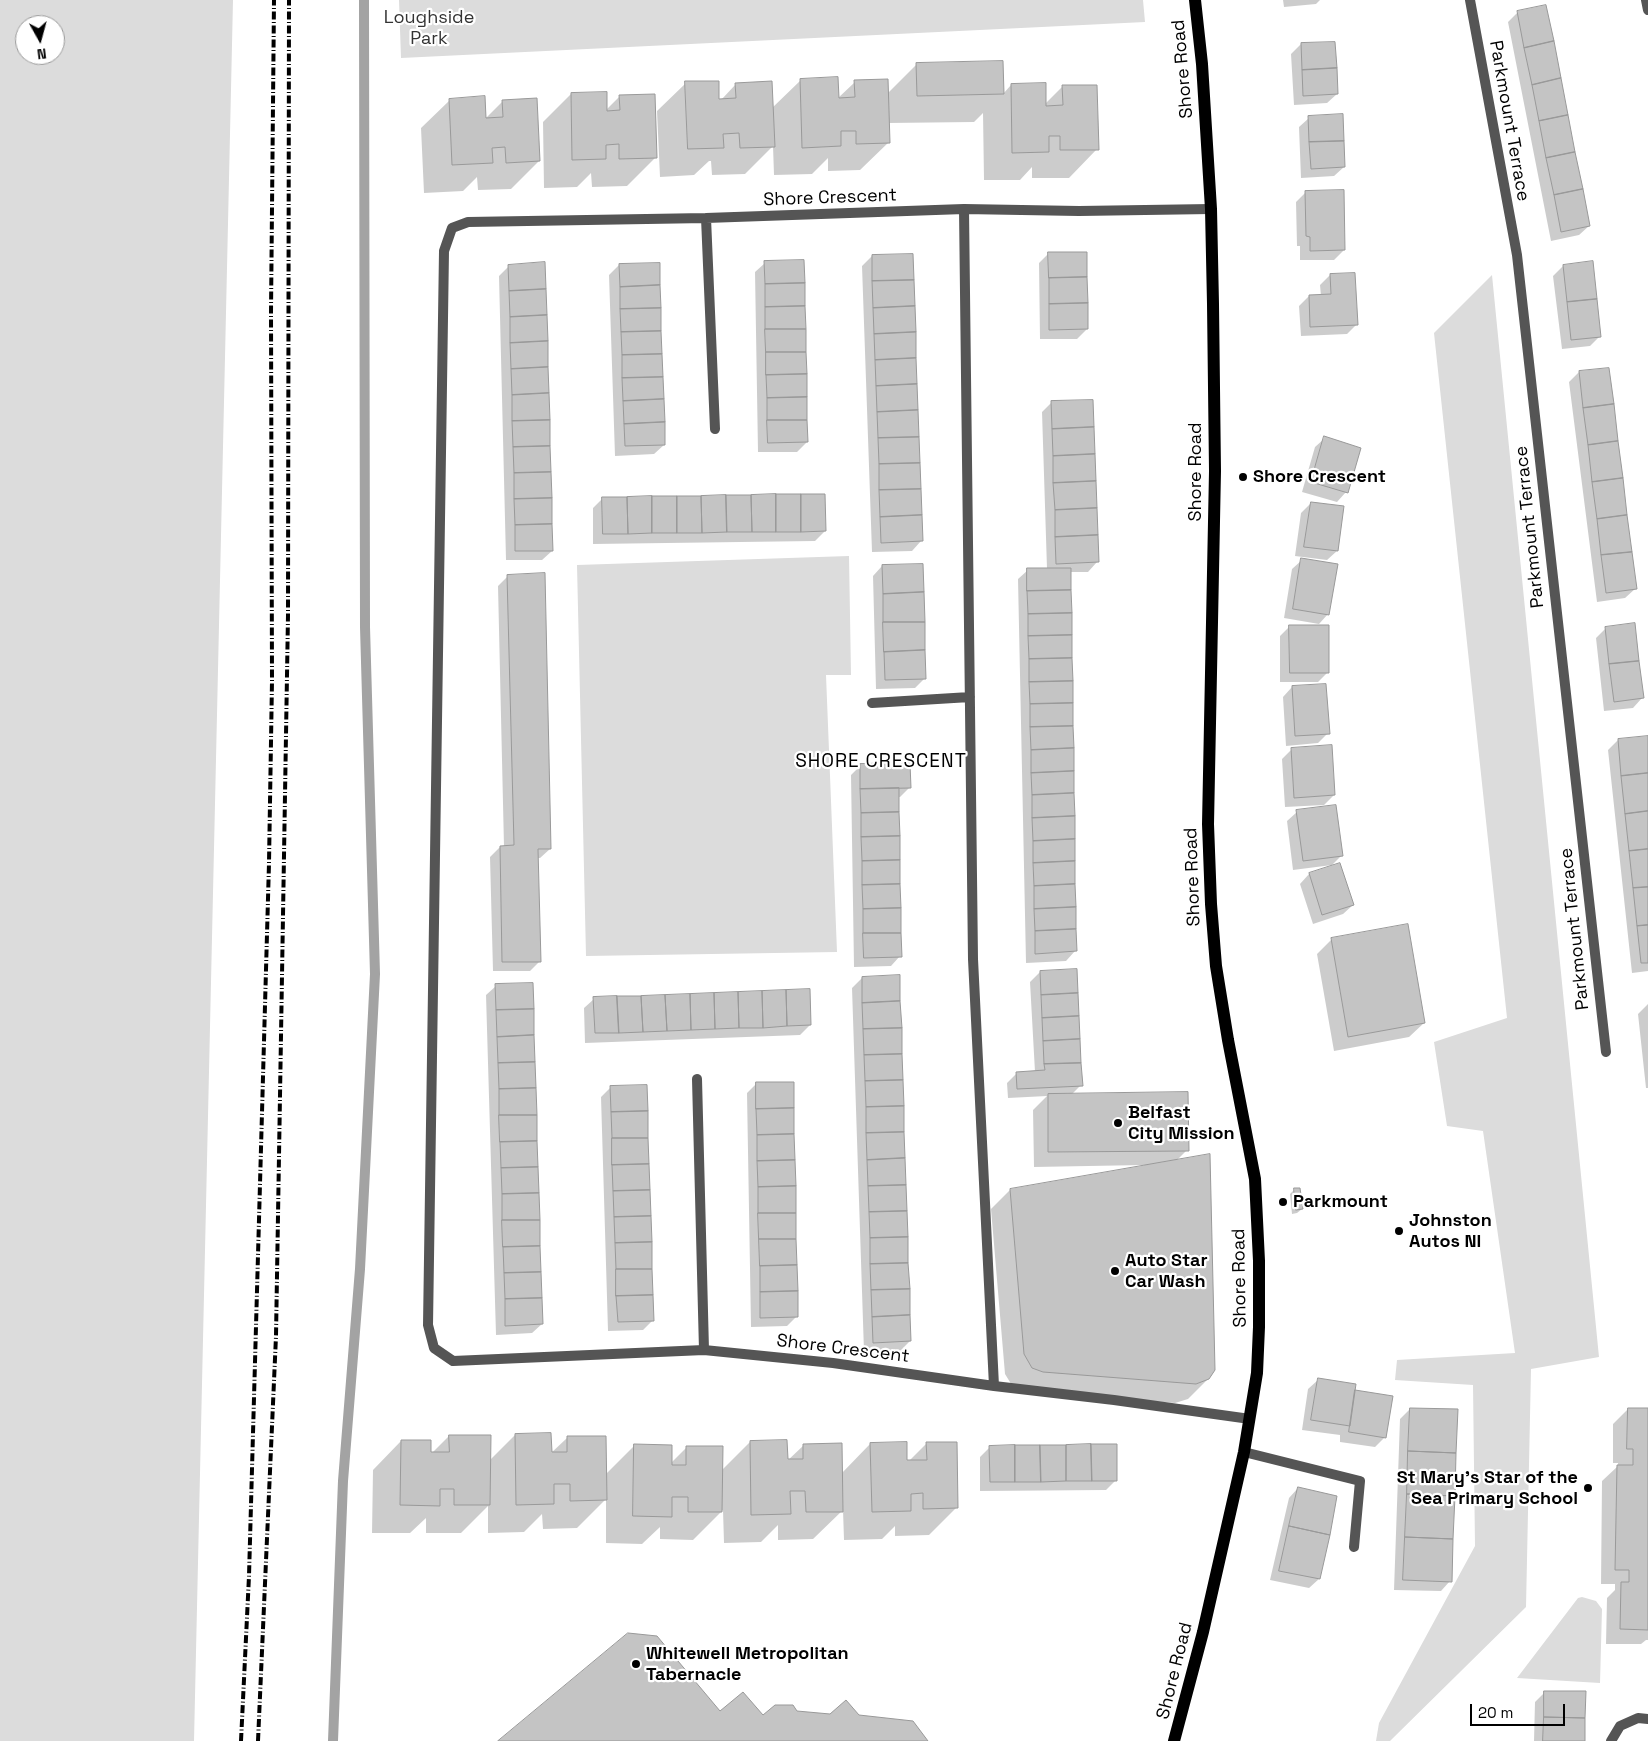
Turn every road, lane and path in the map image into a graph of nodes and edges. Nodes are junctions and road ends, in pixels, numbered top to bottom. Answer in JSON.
{"nodes":[{"id":1,"x":1195,"y":0,"type":"edge"},
{"id":2,"x":1470,"y":0,"type":"edge"},
{"id":3,"x":1646,"y":0,"type":"edge"},
{"id":4,"x":1648,"y":10,"type":"edge"},
{"id":5,"x":964,"y":209,"type":"junction"},
{"id":6,"x":1211,"y":209,"type":"junction"},
{"id":7,"x":706,"y":218,"type":"junction"},
{"id":8,"x":715,"y":429,"type":"dead end"},
{"id":9,"x":970,"y":697,"type":"junction"},
{"id":10,"x":872,"y":703,"type":"dead end"},
{"id":11,"x":1606,"y":1052,"type":"dead end"},
{"id":12,"x":697,"y":1079,"type":"dead end"},
{"id":13,"x":704,"y":1350,"type":"junction"},
{"id":14,"x":994,"y":1386,"type":"junction"},
{"id":15,"x":1250,"y":1419,"type":"junction"},
{"id":16,"x":1244,"y":1452,"type":"junction"},
{"id":17,"x":1354,"y":1547,"type":"dead end"},
{"id":18,"x":1648,"y":1719,"type":"edge"},
{"id":19,"x":1174,"y":1741,"type":"edge"},
{"id":20,"x":1611,"y":1741,"type":"edge"}],
"edges":[{"from":1,"to":6,"type":"main road","name":"Shore Road"},
{"from":2,"to":11,"type":"street","name":"Parkmount Terrace"},
{"from":3,"to":4,"type":"street"},
{"from":5,"to":6,"type":"street","name":"Shore Crescent"},
{"from":5,"to":7,"type":"street","name":"Shore Crescent"},
{"from":5,"to":9,"type":"street"},
{"from":6,"to":15,"type":"main road","name":"Shore Road"},
{"from":7,"to":8,"type":"street"},
{"from":7,"to":13,"type":"street","name":"Shore Crescent"},
{"from":9,"to":10,"type":"street"},
{"from":9,"to":14,"type":"street"},
{"from":12,"to":13,"type":"street"},
{"from":13,"to":14,"type":"street","name":"Shore Crescent"},
{"from":14,"to":15,"type":"street","name":"Shore Crescent"},
{"from":15,"to":16,"type":"main road","name":"Shore Road"},
{"from":16,"to":17,"type":"street"},
{"from":16,"to":19,"type":"main road","name":"Shore Road"},
{"from":18,"to":20,"type":"street"}]}
